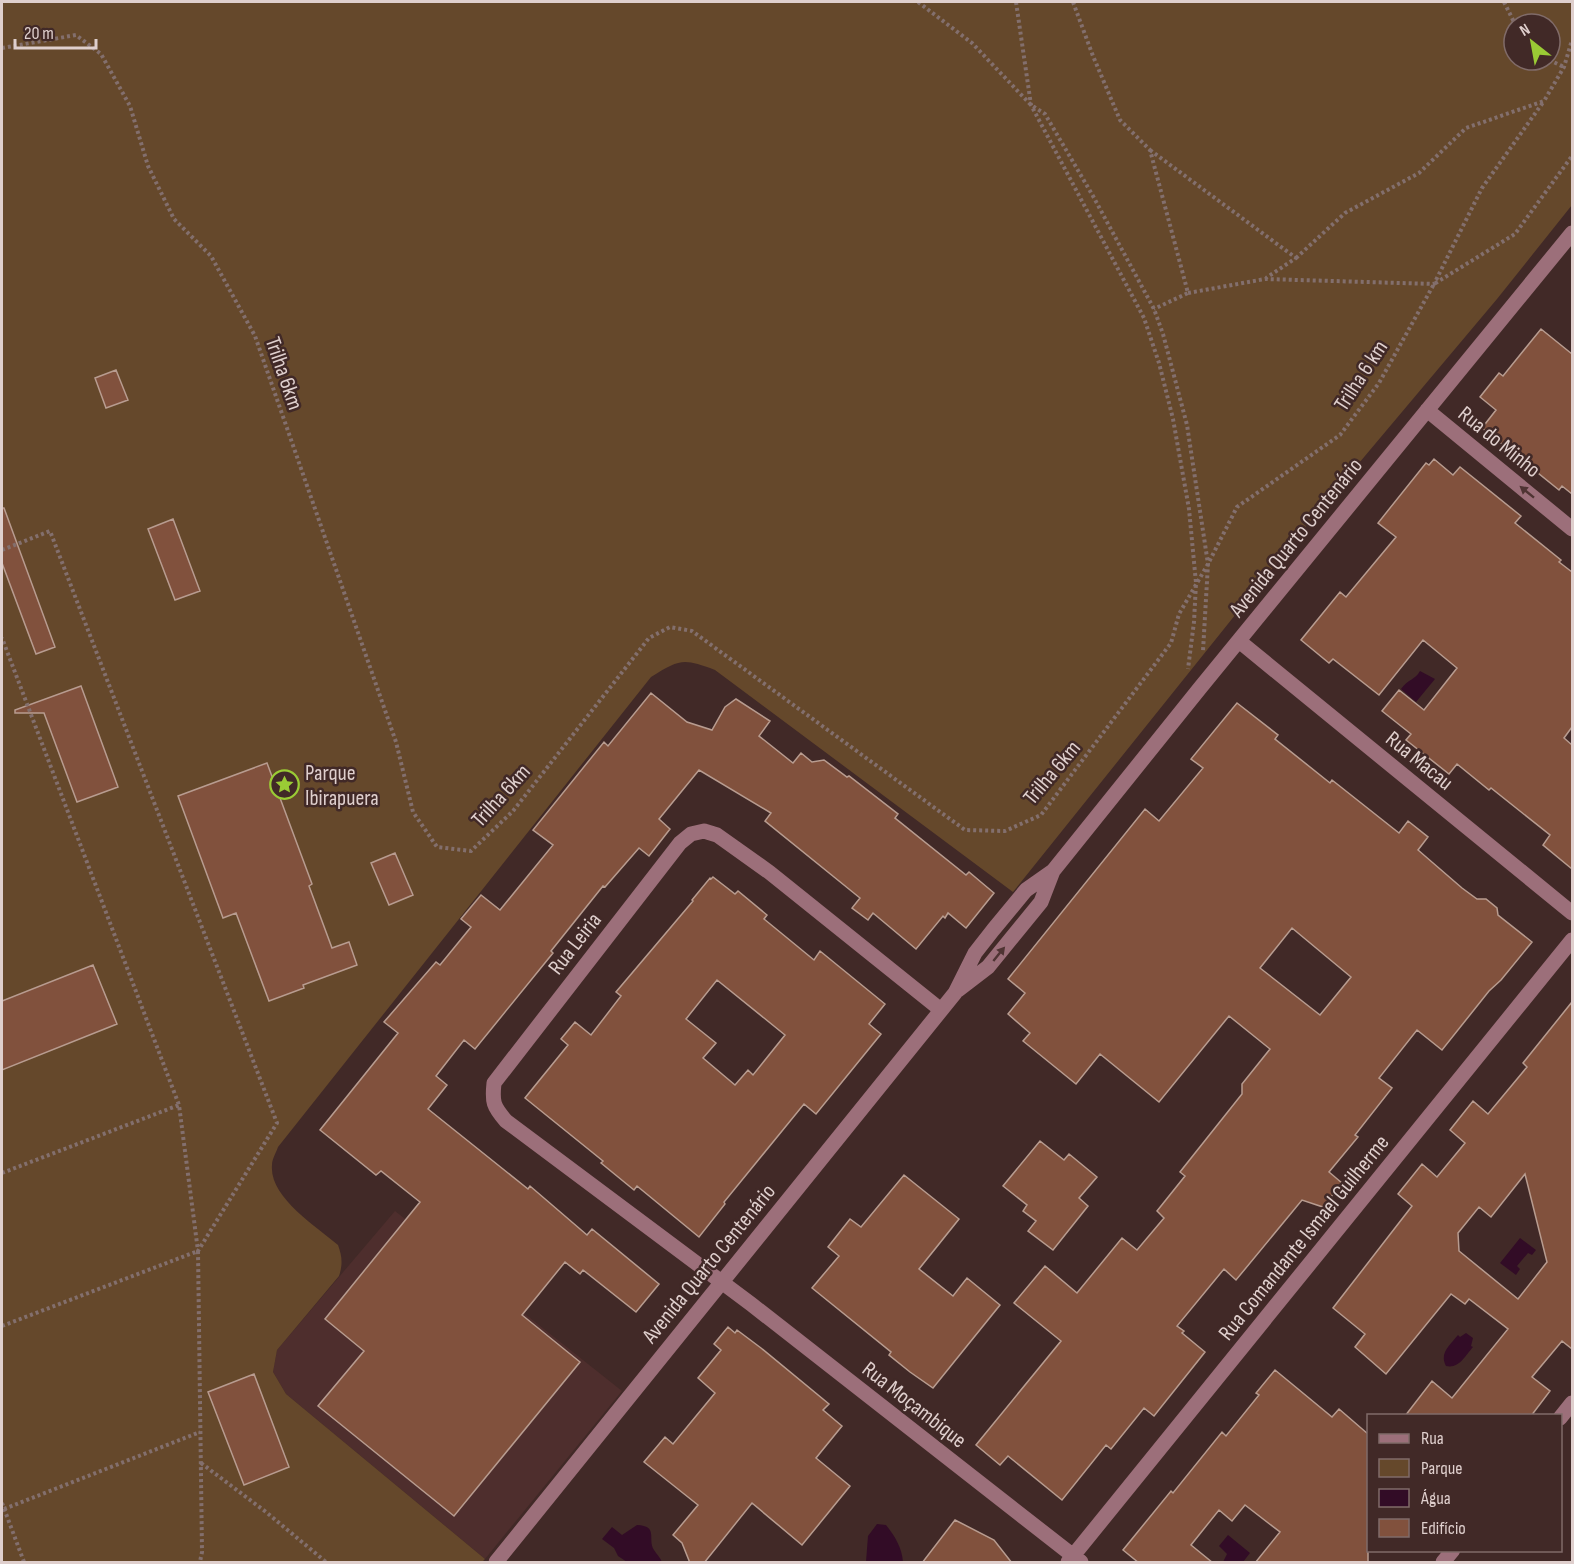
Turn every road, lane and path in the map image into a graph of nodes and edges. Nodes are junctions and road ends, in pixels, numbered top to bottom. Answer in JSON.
{"nodes":[{"id":1,"x":918,"y":2,"type":"edge"},
{"id":2,"x":1016,"y":2,"type":"edge"},
{"id":3,"x":1073,"y":2,"type":"edge"},
{"id":4,"x":1572,"y":40,"type":"edge"},
{"id":5,"x":2,"y":48,"type":"edge"},
{"id":6,"x":1564,"y":67,"type":"joint"},
{"id":7,"x":1544,"y":102,"type":"junction"},
{"id":8,"x":1031,"y":105,"type":"junction"},
{"id":9,"x":1150,"y":150,"type":"junction"},
{"id":10,"x":1572,"y":156,"type":"edge"},
{"id":11,"x":1572,"y":233,"type":"edge"},
{"id":12,"x":1296,"y":258,"type":"junction"},
{"id":13,"x":1265,"y":279,"type":"junction"},
{"id":14,"x":1434,"y":284,"type":"junction"},
{"id":15,"x":1188,"y":293,"type":"junction"},
{"id":16,"x":1154,"y":309,"type":"junction"},
{"id":17,"x":1427,"y":410,"type":"junction"},
{"id":18,"x":1572,"y":529,"type":"edge"},
{"id":19,"x":2,"y":550,"type":"edge"},
{"id":20,"x":1208,"y":564,"type":"junction"},
{"id":21,"x":1196,"y":583,"type":"junction"},
{"id":22,"x":1179,"y":614,"type":"joint"},
{"id":23,"x":2,"y":638,"type":"edge"},
{"id":24,"x":1239,"y":641,"type":"junction"},
{"id":25,"x":1200,"y":688,"type":"junction"},
{"id":26,"x":1572,"y":914,"type":"edge"},
{"id":27,"x":1572,"y":940,"type":"edge"},
{"id":28,"x":941,"y":1010,"type":"junction"},
{"id":29,"x":179,"y":1105,"type":"junction"},
{"id":30,"x":2,"y":1173,"type":"edge"},
{"id":31,"x":198,"y":1251,"type":"junction"},
{"id":32,"x":722,"y":1281,"type":"junction"},
{"id":33,"x":2,"y":1326,"type":"edge"},
{"id":34,"x":1572,"y":1403,"type":"edge"},
{"id":35,"x":1562,"y":1416,"type":"edge"},
{"id":36,"x":200,"y":1432,"type":"junction"},
{"id":37,"x":201,"y":1462,"type":"junction"},
{"id":38,"x":2,"y":1503,"type":"edge"},
{"id":39,"x":4,"y":1509,"type":"junction"},
{"id":40,"x":1074,"y":1560,"type":"edge"},
{"id":41,"x":24,"y":1563,"type":"edge"},
{"id":42,"x":200,"y":1563,"type":"edge"},
{"id":43,"x":326,"y":1563,"type":"edge"},
{"id":44,"x":496,"y":1563,"type":"edge"}],
"edges":[{"from":1,"to":8,"type":"path"},
{"from":2,"to":8,"type":"path"},
{"from":3,"to":9,"type":"path"},
{"from":4,"to":6,"type":"path"},
{"from":5,"to":22,"type":"path","name":"Trilha 6km"},
{"from":6,"to":7,"type":"path"},
{"from":7,"to":12,"type":"path"},
{"from":7,"to":14,"type":"path"},
{"from":8,"to":16,"type":"path"},
{"from":8,"to":21,"type":"path"},
{"from":9,"to":12,"type":"path"},
{"from":9,"to":15,"type":"path"},
{"from":10,"to":14,"type":"path","name":"Trilha 6 km"},
{"from":11,"to":17,"type":"street","name":"Avenida Quarto Centenário"},
{"from":12,"to":13,"type":"path"},
{"from":13,"to":14,"type":"path"},
{"from":13,"to":15,"type":"path"},
{"from":14,"to":20,"type":"path","name":"Trilha 6 km"},
{"from":15,"to":16,"type":"path"},
{"from":16,"to":20,"type":"path"},
{"from":18,"to":17,"type":"street","name":"Rua do Minho","one_way":true},
{"from":17,"to":24,"type":"street","name":"Avenida Quarto Centenário"},
{"from":19,"to":31,"type":"path"},
{"from":20,"to":21,"type":"path","name":"Trilha 6 km"},
{"from":20,"to":25,"type":"path"},
{"from":21,"to":22,"type":"path","name":"Trilha 6 km"},
{"from":21,"to":25,"type":"path"},
{"from":23,"to":29,"type":"path"},
{"from":24,"to":25,"type":"street","name":"Avenida Quarto Centenário"},
{"from":24,"to":26,"type":"street","name":"Rua Macau"},
{"from":25,"to":28,"type":"street","name":"Avenida Quarto Centenário"},
{"from":27,"to":40,"type":"street","name":"Rua Comandante Ismael Guilherme"},
{"from":28,"to":32,"type":"street","name":"Avenida Quarto Centenário"},
{"from":28,"to":32,"type":"street","name":"Rua Leiria"},
{"from":29,"to":30,"type":"path"},
{"from":29,"to":31,"type":"path"},
{"from":31,"to":33,"type":"path"},
{"from":31,"to":36,"type":"path"},
{"from":32,"to":40,"type":"street","name":"Rua Moçambique"},
{"from":32,"to":44,"type":"street","name":"Avenida Quarto Centenário"},
{"from":34,"to":35,"type":"street"},
{"from":36,"to":37,"type":"path"},
{"from":36,"to":39,"type":"path"},
{"from":37,"to":42,"type":"path"},
{"from":37,"to":43,"type":"path"},
{"from":38,"to":39,"type":"path"},
{"from":39,"to":41,"type":"path"}]}
